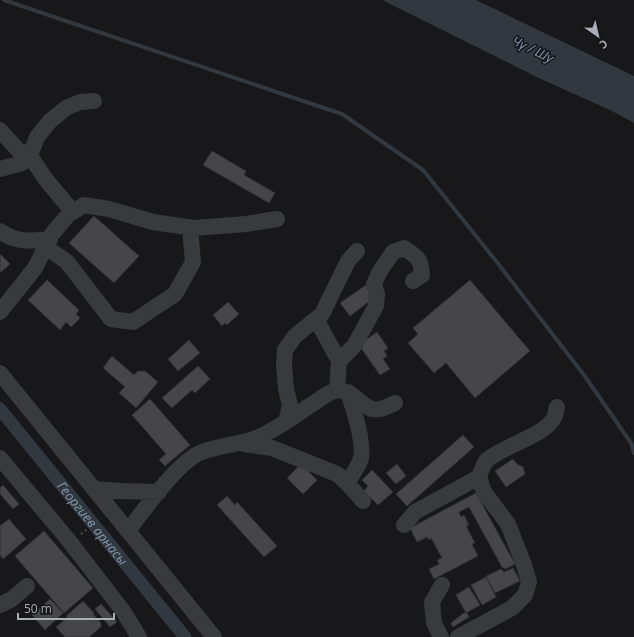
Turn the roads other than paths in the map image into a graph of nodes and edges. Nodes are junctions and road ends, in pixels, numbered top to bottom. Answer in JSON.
{"nodes":[{"id":1,"x":94,"y":101,"type":"dead end"},
{"id":2,"x":0,"y":130,"type":"edge"},
{"id":3,"x":30,"y":156,"type":"junction"},
{"id":4,"x":0,"y":169,"type":"edge"},
{"id":5,"x":73,"y":212,"type":"junction"},
{"id":6,"x":277,"y":219,"type":"dead end"},
{"id":7,"x":190,"y":227,"type":"junction"},
{"id":8,"x":0,"y":231,"type":"edge"},
{"id":9,"x":48,"y":243,"type":"junction"},
{"id":10,"x":357,"y":251,"type":"dead end"},
{"id":11,"x":413,"y":281,"type":"dead end"},
{"id":12,"x":0,"y":312,"type":"edge"},
{"id":13,"x":316,"y":318,"type":"junction"},
{"id":14,"x":339,"y":361,"type":"junction"},
{"id":15,"x":0,"y":373,"type":"edge"},
{"id":16,"x":342,"y":391,"type":"junction"},
{"id":17,"x":395,"y":403,"type":"dead end"},
{"id":18,"x":557,"y":407,"type":"dead end"},
{"id":19,"x":286,"y":422,"type":"junction"},
{"id":20,"x":239,"y":443,"type":"junction"},
{"id":21,"x":1,"y":461,"type":"edge"},
{"id":22,"x":479,"y":477,"type":"junction"},
{"id":23,"x":347,"y":483,"type":"junction"},
{"id":24,"x":94,"y":489,"type":"junction"},
{"id":25,"x":159,"y":492,"type":"junction"},
{"id":26,"x":363,"y":502,"type":"dead end"},
{"id":27,"x":404,"y":525,"type":"dead end"},
{"id":28,"x":128,"y":531,"type":"junction"},
{"id":29,"x":442,"y":585,"type":"dead end"},
{"id":30,"x":27,"y":586,"type":"dead end"},
{"id":31,"x":0,"y":605,"type":"edge"},
{"id":32,"x":139,"y":637,"type":"edge"},
{"id":33,"x":214,"y":637,"type":"edge"},
{"id":34,"x":441,"y":637,"type":"edge"},
{"id":35,"x":458,"y":637,"type":"edge"}],
"edges":[{"from":1,"to":3,"type":"street"},
{"from":2,"to":3,"type":"street"},
{"from":3,"to":4,"type":"street"},
{"from":3,"to":5,"type":"street"},
{"from":5,"to":7,"type":"street"},
{"from":5,"to":9,"type":"street"},
{"from":6,"to":7,"type":"street"},
{"from":7,"to":9,"type":"street"},
{"from":8,"to":9,"type":"street"},
{"from":9,"to":12,"type":"street"},
{"from":10,"to":13,"type":"street"},
{"from":11,"to":14,"type":"street"},
{"from":13,"to":14,"type":"street"},
{"from":13,"to":19,"type":"street"},
{"from":14,"to":16,"type":"street"},
{"from":15,"to":24,"type":"street"},
{"from":16,"to":17,"type":"street"},
{"from":16,"to":19,"type":"street"},
{"from":16,"to":23,"type":"street"},
{"from":18,"to":22,"type":"street"},
{"from":19,"to":20,"type":"street"},
{"from":20,"to":23,"type":"street"},
{"from":20,"to":25,"type":"street"},
{"from":21,"to":32,"type":"street"},
{"from":22,"to":27,"type":"street"},
{"from":22,"to":35,"type":"street"},
{"from":23,"to":26,"type":"street"},
{"from":24,"to":25,"type":"street"},
{"from":24,"to":28,"type":"street"},
{"from":25,"to":28,"type":"street"},
{"from":28,"to":33,"type":"street"},
{"from":29,"to":34,"type":"street"},
{"from":30,"to":31,"type":"street"}]}
